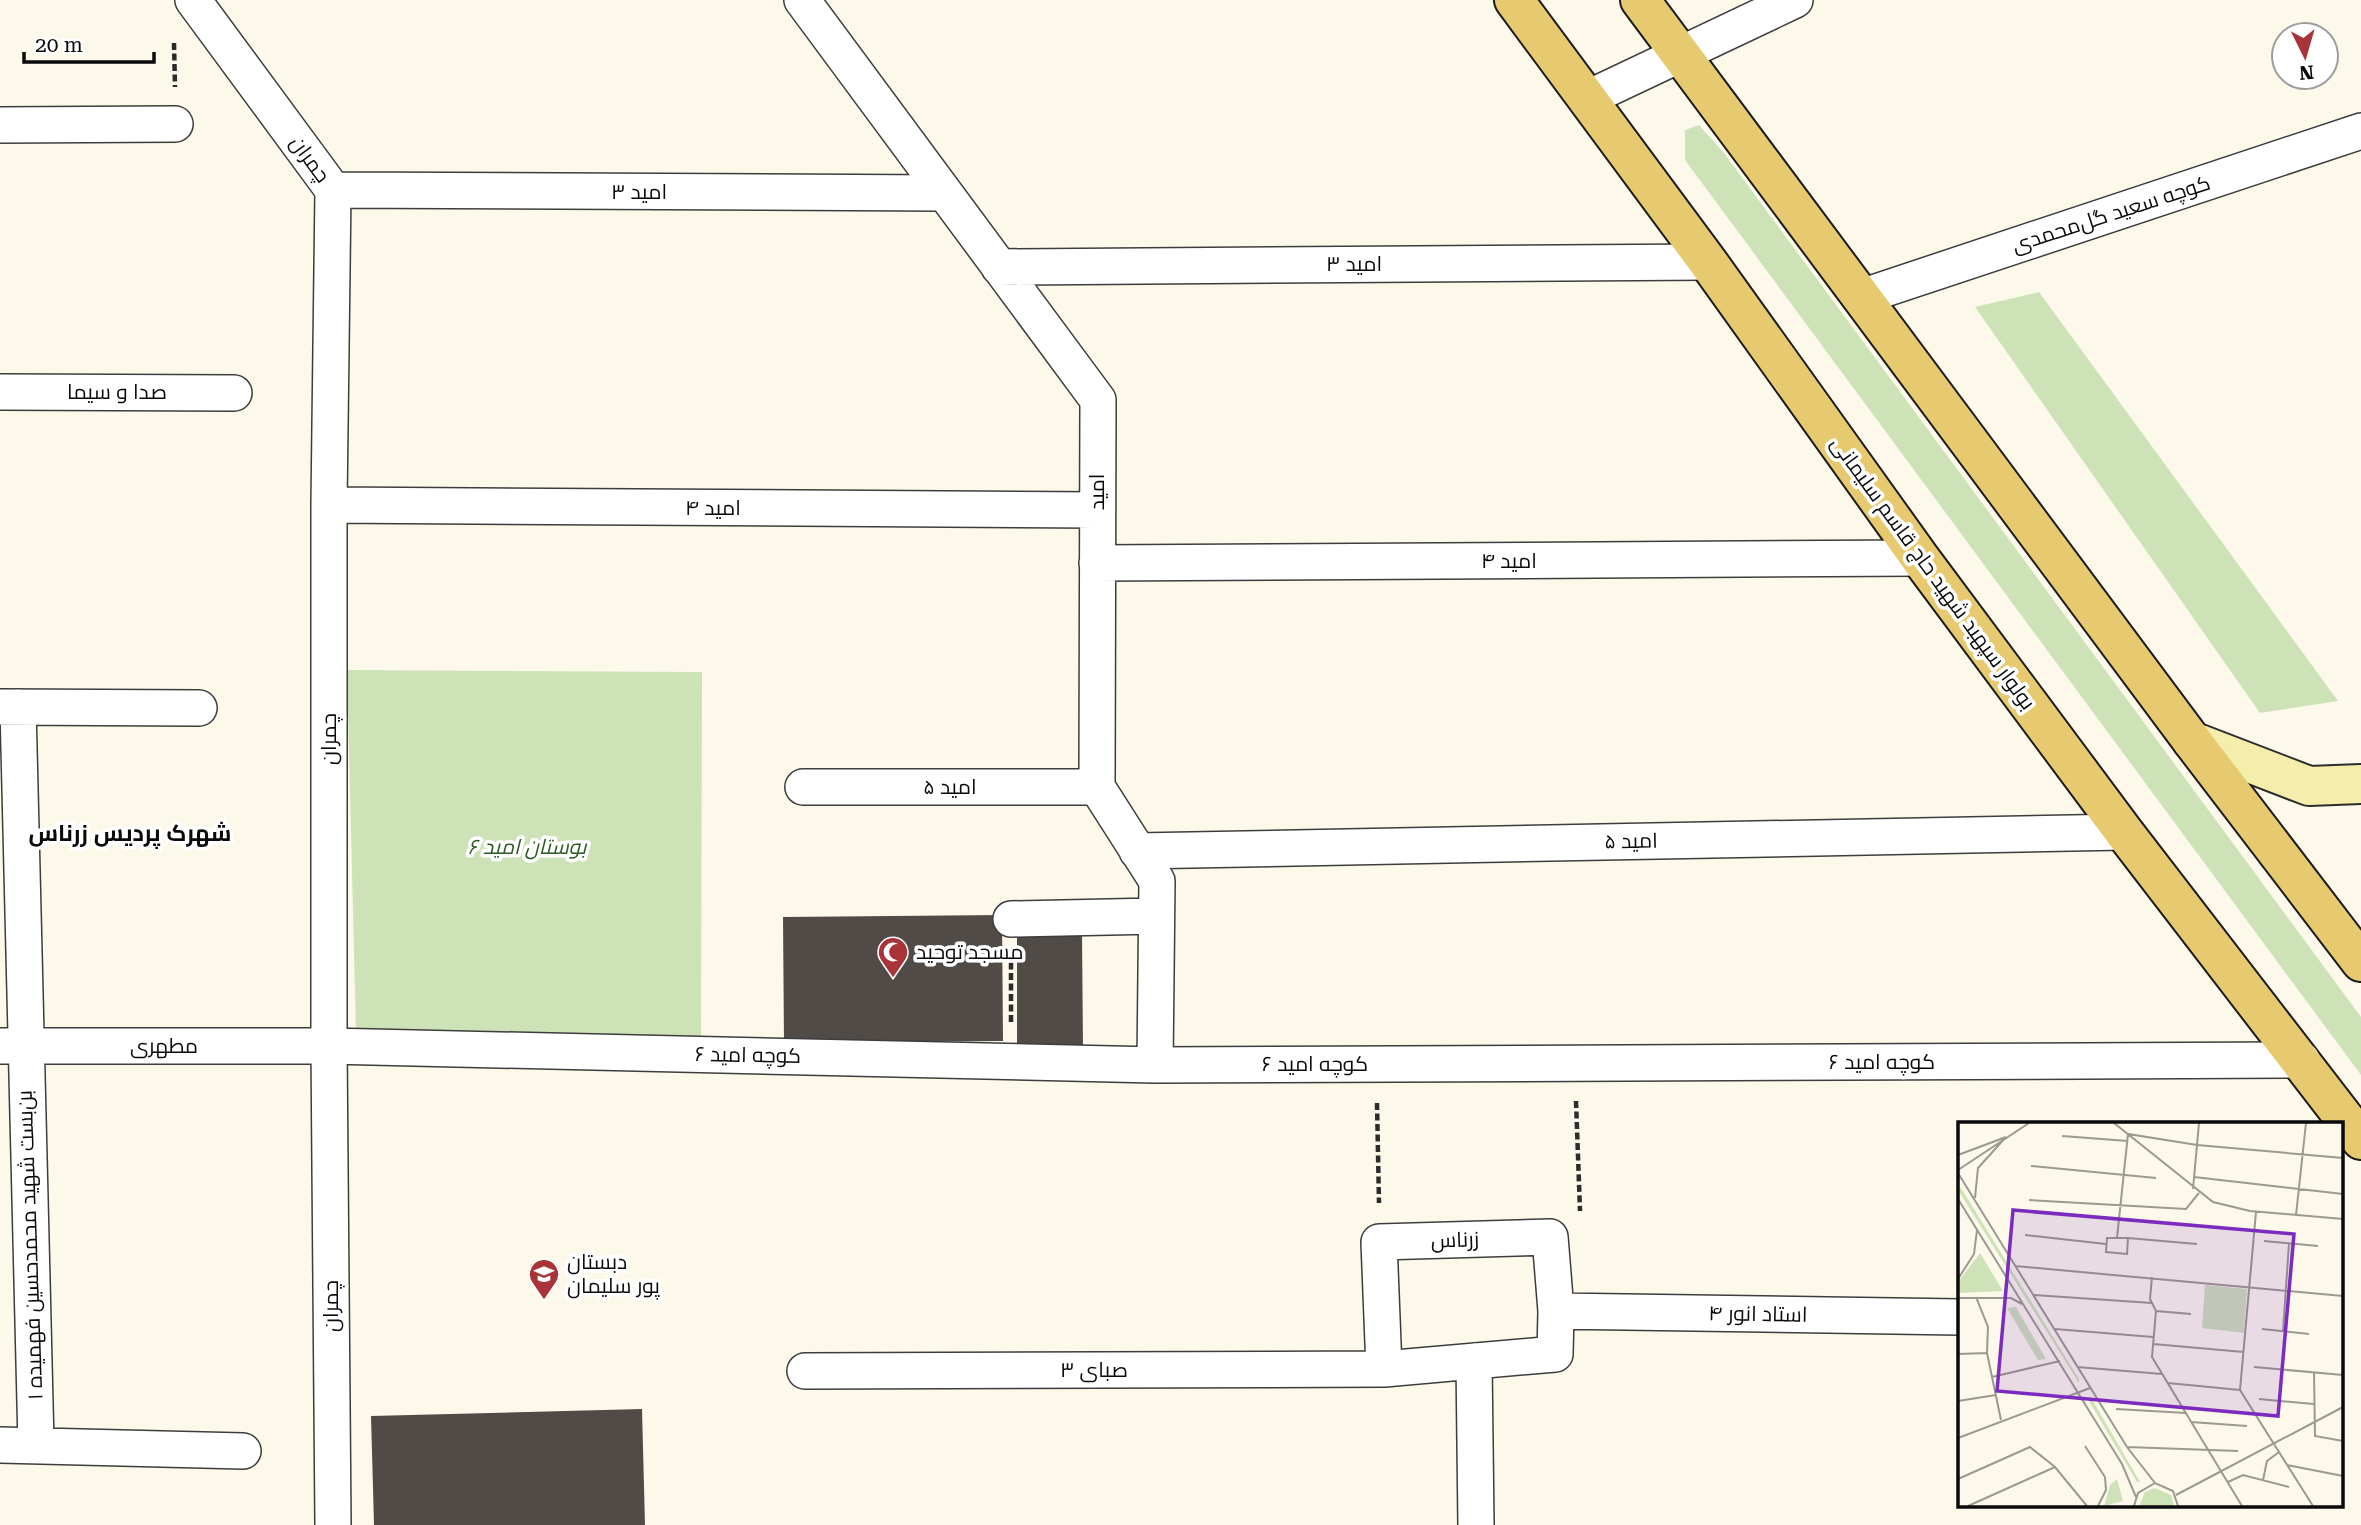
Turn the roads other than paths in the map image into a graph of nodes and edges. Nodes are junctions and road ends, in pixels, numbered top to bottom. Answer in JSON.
{"nodes":[{"id":1,"x":193,"y":0,"type":"edge"},
{"id":2,"x":802,"y":0,"type":"edge"},
{"id":3,"x":1514,"y":0,"type":"edge"},
{"id":4,"x":1640,"y":0,"type":"edge"},
{"id":5,"x":1795,"y":0,"type":"edge"},
{"id":6,"x":1679,"y":53,"type":"junction"},
{"id":7,"x":1586,"y":99,"type":"junction"},
{"id":8,"x":175,"y":124,"type":"road end"},
{"id":9,"x":0,"y":125,"type":"edge"},
{"id":10,"x":2361,"y":131,"type":"edge"},
{"id":11,"x":333,"y":190,"type":"junction"},
{"id":12,"x":944,"y":193,"type":"junction"},
{"id":13,"x":1708,"y":262,"type":"junction"},
{"id":14,"x":999,"y":267,"type":"junction"},
{"id":15,"x":1861,"y":297,"type":"junction"},
{"id":16,"x":0,"y":392,"type":"edge"},
{"id":17,"x":234,"y":393,"type":"dead end"},
{"id":18,"x":329,"y":505,"type":"junction"},
{"id":19,"x":1097,"y":510,"type":"junction"},
{"id":20,"x":1920,"y":558,"type":"junction"},
{"id":21,"x":1097,"y":563,"type":"junction"},
{"id":22,"x":9,"y":707,"type":"edge"},
{"id":23,"x":199,"y":708,"type":"dead end"},
{"id":24,"x":2192,"y":741,"type":"junction"},
{"id":25,"x":2361,"y":784,"type":"edge"},
{"id":26,"x":803,"y":787,"type":"dead end"},
{"id":27,"x":1097,"y":787,"type":"junction"},
{"id":28,"x":2124,"y":832,"type":"junction"},
{"id":29,"x":1137,"y":851,"type":"junction"},
{"id":30,"x":1156,"y":916,"type":"junction"},
{"id":31,"x":1011,"y":919,"type":"road end"},
{"id":32,"x":2361,"y":962,"type":"edge"},
{"id":33,"x":12,"y":1046,"type":"edge"},
{"id":34,"x":329,"y":1046,"type":"junction"},
{"id":35,"x":2302,"y":1060,"type":"junction"},
{"id":36,"x":1155,"y":1065,"type":"junction"},
{"id":37,"x":2361,"y":1140,"type":"edge"},
{"id":38,"x":1556,"y":1311,"type":"junction"},
{"id":39,"x":1958,"y":1317,"type":"edge"},
{"id":40,"x":1474,"y":1361,"type":"junction"},
{"id":41,"x":1384,"y":1369,"type":"junction"},
{"id":42,"x":805,"y":1371,"type":"dead end"},
{"id":43,"x":36,"y":1444,"type":"junction"},
{"id":44,"x":0,"y":1445,"type":"edge"},
{"id":45,"x":243,"y":1451,"type":"dead end"},
{"id":46,"x":333,"y":1525,"type":"edge"},
{"id":47,"x":1476,"y":1525,"type":"edge"}],
"edges":[{"from":1,"to":11,"type":"street","name":"چمران"},
{"from":2,"to":12,"type":"street","name":"امید"},
{"from":3,"to":7,"type":"main road","name":"بولوار سپهبد شهید حاج قاسم سلیمانی"},
{"from":4,"to":6,"type":"main road"},
{"from":5,"to":6,"type":"street"},
{"from":6,"to":7,"type":"street"},
{"from":6,"to":15,"type":"main road"},
{"from":7,"to":13,"type":"main road","name":"بولوار سپهبد شهید حاج قاسم سلیمانی"},
{"from":8,"to":9,"type":"street"},
{"from":10,"to":15,"type":"street","name":"کوچه سعید گل‌محمدی"},
{"from":11,"to":12,"type":"street","name":"امید ۳"},
{"from":11,"to":18,"type":"street","name":"چمران"},
{"from":12,"to":14,"type":"street","name":"امید"},
{"from":13,"to":14,"type":"street","name":"امید ۳"},
{"from":13,"to":20,"type":"main road","name":"بولوار سپهبد شهید حاج قاسم سلیمانی"},
{"from":14,"to":19,"type":"street","name":"امید"},
{"from":15,"to":24,"type":"main road"},
{"from":16,"to":17,"type":"street","name":"صدا و سیما"},
{"from":18,"to":19,"type":"street","name":"امید ۴"},
{"from":18,"to":34,"type":"street","name":"چمران"},
{"from":19,"to":21,"type":"street","name":"امید"},
{"from":20,"to":21,"type":"street","name":"امید ۴"},
{"from":20,"to":28,"type":"main road","name":"بولوار سپهبد شهید حاج قاسم سلیمانی"},
{"from":21,"to":27,"type":"street","name":"امید"},
{"from":22,"to":23,"type":"street"},
{"from":22,"to":33,"type":"street","name":"بن‌بست شهید محمدحسین فهمیده ۱"},
{"from":24,"to":25,"type":"main road"},
{"from":24,"to":32,"type":"main road"},
{"from":26,"to":27,"type":"street","name":"امید ۵"},
{"from":27,"to":29,"type":"street"},
{"from":28,"to":29,"type":"street","name":"امید ۵"},
{"from":28,"to":35,"type":"main road","name":"بولوار سپهبد شهید حاج قاسم سلیمانی"},
{"from":29,"to":30,"type":"street"},
{"from":30,"to":31,"type":"street"},
{"from":30,"to":36,"type":"street"},
{"from":33,"to":34,"type":"street","name":"مطهری"},
{"from":33,"to":43,"type":"street","name":"بن‌بست شهید محمدحسین فهمیده ۱"},
{"from":34,"to":36,"type":"street","name":"کوچه امید ۶"},
{"from":34,"to":46,"type":"street","name":"چمران"},
{"from":35,"to":36,"type":"street","name":"کوچه امید ۶"},
{"from":35,"to":37,"type":"main road","name":"بولوار سپهبد شهید حاج قاسم سلیمانی"},
{"from":38,"to":39,"type":"street","name":"استاد انور ۴"},
{"from":38,"to":40,"type":"street"},
{"from":38,"to":41,"type":"street","name":"زرناس"},
{"from":40,"to":41,"type":"street"},
{"from":40,"to":47,"type":"street"},
{"from":41,"to":42,"type":"street","name":"صبای ۳"},
{"from":43,"to":44,"type":"street"},
{"from":43,"to":45,"type":"street"}]}
